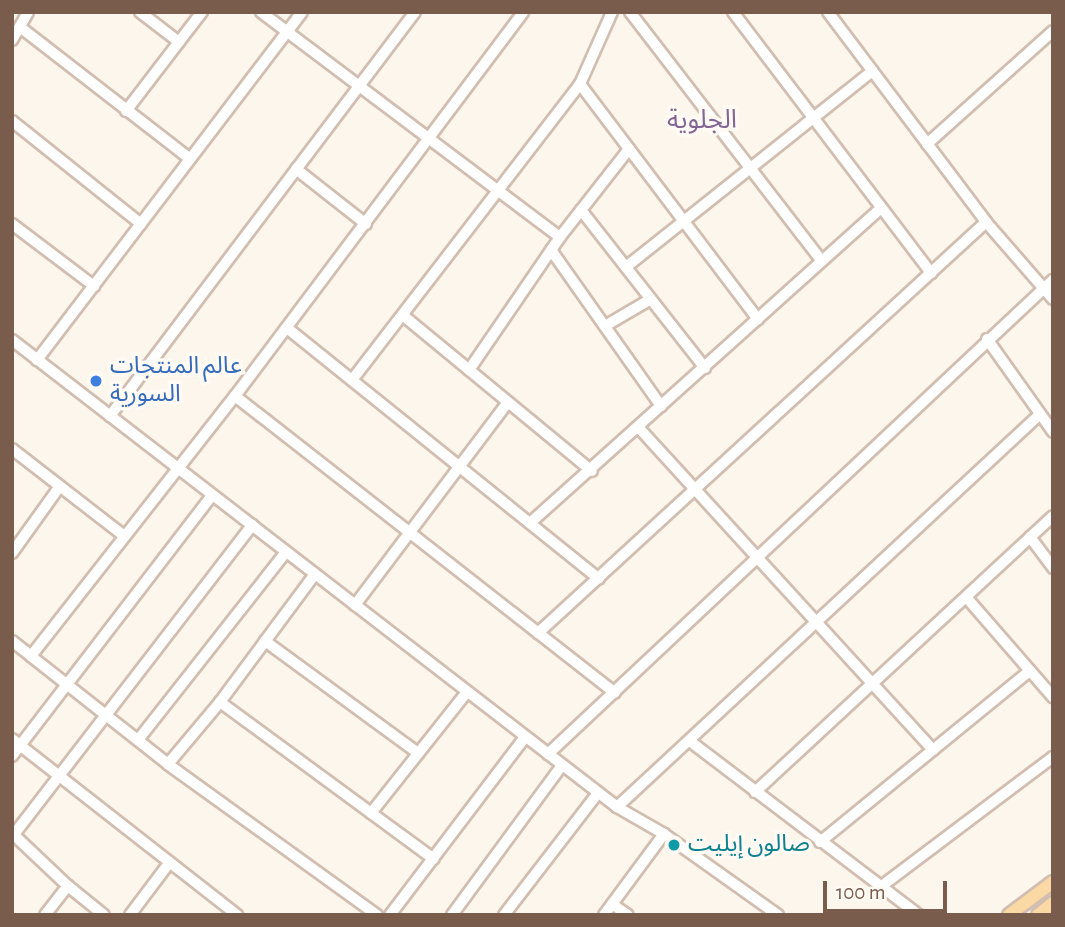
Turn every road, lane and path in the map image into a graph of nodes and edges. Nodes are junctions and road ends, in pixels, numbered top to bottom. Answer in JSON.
{"nodes":[{"id":1,"x":27,"y":12,"type":"edge"},
{"id":2,"x":140,"y":12,"type":"edge"},
{"id":3,"x":202,"y":12,"type":"edge"},
{"id":4,"x":261,"y":12,"type":"edge"},
{"id":5,"x":302,"y":12,"type":"edge"},
{"id":6,"x":415,"y":12,"type":"edge"},
{"id":7,"x":523,"y":12,"type":"edge"},
{"id":8,"x":612,"y":12,"type":"edge"},
{"id":9,"x":630,"y":12,"type":"edge"},
{"id":10,"x":733,"y":12,"type":"edge"},
{"id":11,"x":828,"y":12,"type":"edge"},
{"id":12,"x":20,"y":26,"type":"junction"},
{"id":13,"x":1053,"y":31,"type":"edge"},
{"id":14,"x":287,"y":32,"type":"junction"},
{"id":15,"x":12,"y":40,"type":"edge"},
{"id":16,"x":179,"y":42,"type":"junction"},
{"id":17,"x":872,"y":71,"type":"junction"},
{"id":18,"x":580,"y":84,"type":"junction"},
{"id":19,"x":359,"y":86,"type":"junction"},
{"id":20,"x":126,"y":111,"type":"junction"},
{"id":21,"x":811,"y":116,"type":"junction"},
{"id":22,"x":12,"y":121,"type":"edge"},
{"id":23,"x":429,"y":142,"type":"junction"},
{"id":24,"x":928,"y":144,"type":"junction"},
{"id":25,"x":629,"y":149,"type":"junction"},
{"id":26,"x":190,"y":159,"type":"junction"},
{"id":27,"x":750,"y":167,"type":"junction"},
{"id":28,"x":296,"y":169,"type":"junction"},
{"id":29,"x":499,"y":192,"type":"junction"},
{"id":30,"x":881,"y":208,"type":"junction"},
{"id":31,"x":581,"y":210,"type":"junction"},
{"id":32,"x":683,"y":221,"type":"junction"},
{"id":33,"x":986,"y":222,"type":"junction"},
{"id":34,"x":12,"y":223,"type":"edge"},
{"id":35,"x":141,"y":224,"type":"junction"},
{"id":36,"x":366,"y":224,"type":"junction"},
{"id":37,"x":560,"y":237,"type":"junction"},
{"id":38,"x":551,"y":250,"type":"junction"},
{"id":39,"x":822,"y":261,"type":"junction"},
{"id":40,"x":626,"y":267,"type":"junction"},
{"id":41,"x":931,"y":273,"type":"junction"},
{"id":42,"x":1053,"y":280,"type":"edge"},
{"id":43,"x":94,"y":286,"type":"junction"},
{"id":44,"x":1044,"y":288,"type":"junction"},
{"id":45,"x":651,"y":299,"type":"junction"},
{"id":46,"x":1053,"y":299,"type":"edge"},
{"id":47,"x":405,"y":317,"type":"junction"},
{"id":48,"x":758,"y":319,"type":"junction"},
{"id":49,"x":605,"y":326,"type":"junction"},
{"id":50,"x":287,"y":328,"type":"junction"},
{"id":51,"x":986,"y":339,"type":"junction"},
{"id":52,"x":12,"y":341,"type":"edge"},
{"id":53,"x":37,"y":360,"type":"junction"},
{"id":54,"x":705,"y":368,"type":"junction"},
{"id":55,"x":469,"y":370,"type":"junction"},
{"id":56,"x":352,"y":380,"type":"junction"},
{"id":57,"x":235,"y":396,"type":"junction"},
{"id":58,"x":508,"y":402,"type":"junction"},
{"id":59,"x":661,"y":407,"type":"junction"},
{"id":60,"x":1040,"y":414,"type":"junction"},
{"id":61,"x":110,"y":416,"type":"junction"},
{"id":62,"x":639,"y":428,"type":"junction"},
{"id":63,"x":1053,"y":432,"type":"edge"},
{"id":64,"x":12,"y":449,"type":"edge"},
{"id":65,"x":459,"y":466,"type":"junction"},
{"id":66,"x":176,"y":467,"type":"junction"},
{"id":67,"x":592,"y":471,"type":"junction"},
{"id":68,"x":60,"y":486,"type":"junction"},
{"id":69,"x":696,"y":489,"type":"junction"},
{"id":70,"x":212,"y":495,"type":"junction"},
{"id":71,"x":1053,"y":516,"type":"edge"},
{"id":72,"x":530,"y":523,"type":"junction"},
{"id":73,"x":251,"y":525,"type":"junction"},
{"id":74,"x":409,"y":531,"type":"junction"},
{"id":75,"x":123,"y":535,"type":"junction"},
{"id":76,"x":1030,"y":537,"type":"junction"},
{"id":77,"x":286,"y":552,"type":"junction"},
{"id":78,"x":12,"y":553,"type":"edge"},
{"id":79,"x":757,"y":558,"type":"junction"},
{"id":80,"x":1053,"y":568,"type":"edge"},
{"id":81,"x":315,"y":574,"type":"junction"},
{"id":82,"x":599,"y":579,"type":"junction"},
{"id":83,"x":966,"y":597,"type":"junction"},
{"id":84,"x":355,"y":605,"type":"junction"},
{"id":85,"x":818,"y":622,"type":"junction"},
{"id":86,"x":538,"y":633,"type":"junction"},
{"id":87,"x":265,"y":641,"type":"junction"},
{"id":88,"x":13,"y":644,"type":"edge"},
{"id":89,"x":31,"y":656,"type":"junction"},
{"id":90,"x":1030,"y":671,"type":"junction"},
{"id":91,"x":873,"y":683,"type":"junction"},
{"id":92,"x":68,"y":686,"type":"junction"},
{"id":93,"x":467,"y":692,"type":"junction"},
{"id":94,"x":615,"y":693,"type":"junction"},
{"id":95,"x":1053,"y":697,"type":"edge"},
{"id":96,"x":220,"y":702,"type":"junction"},
{"id":97,"x":105,"y":716,"type":"junction"},
{"id":98,"x":525,"y":737,"type":"junction"},
{"id":99,"x":138,"y":740,"type":"junction"},
{"id":100,"x":16,"y":742,"type":"edge"},
{"id":101,"x":691,"y":742,"type":"junction"},
{"id":102,"x":933,"y":750,"type":"junction"},
{"id":103,"x":418,"y":754,"type":"junction"},
{"id":104,"x":548,"y":754,"type":"junction"},
{"id":105,"x":12,"y":756,"type":"edge"},
{"id":106,"x":1053,"y":757,"type":"edge"},
{"id":107,"x":168,"y":764,"type":"junction"},
{"id":108,"x":562,"y":765,"type":"junction"},
{"id":109,"x":60,"y":775,"type":"junction"},
{"id":110,"x":755,"y":792,"type":"junction"},
{"id":111,"x":598,"y":793,"type":"junction"},
{"id":112,"x":617,"y":807,"type":"junction"},
{"id":113,"x":371,"y":813,"type":"junction"},
{"id":114,"x":664,"y":834,"type":"junction"},
{"id":115,"x":13,"y":836,"type":"edge"},
{"id":116,"x":820,"y":842,"type":"junction"},
{"id":117,"x":434,"y":859,"type":"junction"},
{"id":118,"x":170,"y":862,"type":"junction"},
{"id":119,"x":1053,"y":882,"type":"edge"},
{"id":120,"x":68,"y":886,"type":"junction"},
{"id":121,"x":879,"y":888,"type":"junction"},
{"id":122,"x":1053,"y":903,"type":"edge"},
{"id":123,"x":612,"y":904,"type":"junction"},
{"id":124,"x":45,"y":915,"type":"edge"},
{"id":125,"x":104,"y":915,"type":"edge"},
{"id":126,"x":130,"y":915,"type":"edge"},
{"id":127,"x":237,"y":915,"type":"edge"},
{"id":128,"x":377,"y":915,"type":"edge"},
{"id":129,"x":390,"y":915,"type":"edge"},
{"id":130,"x":452,"y":915,"type":"edge"},
{"id":131,"x":504,"y":915,"type":"edge"},
{"id":132,"x":604,"y":915,"type":"edge"},
{"id":133,"x":628,"y":915,"type":"edge"},
{"id":134,"x":778,"y":915,"type":"edge"},
{"id":135,"x":919,"y":915,"type":"edge"},
{"id":136,"x":1009,"y":915,"type":"edge"},
{"id":137,"x":1038,"y":915,"type":"edge"}],
"edges":[{"from":1,"to":12,"type":"street"},
{"from":2,"to":16,"type":"street"},
{"from":3,"to":16,"type":"street"},
{"from":4,"to":14,"type":"street"},
{"from":5,"to":14,"type":"street"},
{"from":6,"to":19,"type":"street"},
{"from":7,"to":23,"type":"street"},
{"from":8,"to":18,"type":"street"},
{"from":9,"to":27,"type":"street"},
{"from":10,"to":21,"type":"street"},
{"from":11,"to":17,"type":"street"},
{"from":12,"to":15,"type":"street"},
{"from":12,"to":20,"type":"street"},
{"from":13,"to":24,"type":"street"},
{"from":14,"to":19,"type":"street"},
{"from":14,"to":26,"type":"street"},
{"from":16,"to":20,"type":"street"},
{"from":17,"to":21,"type":"street"},
{"from":17,"to":24,"type":"street"},
{"from":18,"to":25,"type":"street"},
{"from":18,"to":29,"type":"street"},
{"from":19,"to":23,"type":"street"},
{"from":19,"to":28,"type":"street"},
{"from":20,"to":26,"type":"street"},
{"from":21,"to":27,"type":"street"},
{"from":21,"to":30,"type":"street"},
{"from":22,"to":35,"type":"street"},
{"from":23,"to":29,"type":"street"},
{"from":23,"to":36,"type":"street"},
{"from":24,"to":33,"type":"street"},
{"from":25,"to":31,"type":"street"},
{"from":25,"to":32,"type":"street"},
{"from":26,"to":35,"type":"street"},
{"from":27,"to":32,"type":"street"},
{"from":27,"to":39,"type":"street"},
{"from":28,"to":36,"type":"street"},
{"from":28,"to":61,"type":"street"},
{"from":29,"to":37,"type":"street"},
{"from":29,"to":47,"type":"street"},
{"from":30,"to":39,"type":"street"},
{"from":30,"to":41,"type":"street"},
{"from":31,"to":37,"type":"street"},
{"from":31,"to":40,"type":"street"},
{"from":32,"to":40,"type":"street"},
{"from":32,"to":48,"type":"street"},
{"from":33,"to":41,"type":"street"},
{"from":33,"to":44,"type":"street"},
{"from":34,"to":43,"type":"street"},
{"from":35,"to":43,"type":"street"},
{"from":36,"to":50,"type":"street"},
{"from":37,"to":38,"type":"street"},
{"from":38,"to":49,"type":"street"},
{"from":38,"to":55,"type":"street"},
{"from":39,"to":48,"type":"street"},
{"from":40,"to":45,"type":"street"},
{"from":41,"to":69,"type":"street"},
{"from":42,"to":44,"type":"street"},
{"from":43,"to":53,"type":"street"},
{"from":44,"to":46,"type":"street"},
{"from":44,"to":51,"type":"street"},
{"from":45,"to":49,"type":"street"},
{"from":45,"to":54,"type":"street"},
{"from":47,"to":55,"type":"street"},
{"from":47,"to":56,"type":"street"},
{"from":48,"to":54,"type":"street"},
{"from":49,"to":59,"type":"street"},
{"from":50,"to":56,"type":"street"},
{"from":50,"to":57,"type":"street"},
{"from":51,"to":60,"type":"street"},
{"from":51,"to":79,"type":"street"},
{"from":52,"to":53,"type":"street"},
{"from":53,"to":61,"type":"street"},
{"from":54,"to":59,"type":"street"},
{"from":55,"to":58,"type":"street"},
{"from":56,"to":65,"type":"street"},
{"from":57,"to":66,"type":"street"},
{"from":57,"to":74,"type":"street"},
{"from":58,"to":65,"type":"street"},
{"from":58,"to":67,"type":"street"},
{"from":59,"to":62,"type":"street"},
{"from":60,"to":63,"type":"street"},
{"from":60,"to":85,"type":"street"},
{"from":61,"to":66,"type":"street"},
{"from":62,"to":67,"type":"street"},
{"from":62,"to":69,"type":"street"},
{"from":64,"to":68,"type":"street"},
{"from":65,"to":72,"type":"street"},
{"from":65,"to":74,"type":"street"},
{"from":66,"to":70,"type":"street"},
{"from":66,"to":75,"type":"street"},
{"from":67,"to":72,"type":"street"},
{"from":68,"to":75,"type":"street"},
{"from":68,"to":78,"type":"street"},
{"from":69,"to":79,"type":"street"},
{"from":69,"to":82,"type":"street"},
{"from":70,"to":73,"type":"street"},
{"from":70,"to":92,"type":"street"},
{"from":71,"to":76,"type":"street"},
{"from":72,"to":82,"type":"street"},
{"from":73,"to":77,"type":"street"},
{"from":73,"to":97,"type":"street"},
{"from":74,"to":84,"type":"street"},
{"from":74,"to":86,"type":"street"},
{"from":75,"to":89,"type":"street"},
{"from":76,"to":80,"type":"street"},
{"from":76,"to":83,"type":"street"},
{"from":77,"to":81,"type":"street"},
{"from":77,"to":99,"type":"street"},
{"from":79,"to":85,"type":"street"},
{"from":79,"to":94,"type":"street"},
{"from":81,"to":84,"type":"street"},
{"from":81,"to":87,"type":"street"},
{"from":82,"to":86,"type":"street"},
{"from":83,"to":90,"type":"street"},
{"from":83,"to":91,"type":"street"},
{"from":84,"to":93,"type":"street"},
{"from":85,"to":91,"type":"street"},
{"from":85,"to":101,"type":"street"},
{"from":86,"to":94,"type":"street"},
{"from":87,"to":96,"type":"street"},
{"from":87,"to":103,"type":"street"},
{"from":88,"to":89,"type":"street"},
{"from":89,"to":92,"type":"street"},
{"from":90,"to":95,"type":"street"},
{"from":90,"to":102,"type":"street"},
{"from":91,"to":102,"type":"street"},
{"from":91,"to":110,"type":"street"},
{"from":92,"to":97,"type":"street"},
{"from":92,"to":100,"type":"street"},
{"from":93,"to":98,"type":"street"},
{"from":93,"to":103,"type":"street"},
{"from":94,"to":104,"type":"street"},
{"from":96,"to":107,"type":"street"},
{"from":96,"to":113,"type":"street"},
{"from":97,"to":99,"type":"street"},
{"from":97,"to":109,"type":"street"},
{"from":98,"to":104,"type":"street"},
{"from":98,"to":117,"type":"street"},
{"from":99,"to":107,"type":"street"},
{"from":100,"to":105,"type":"street"},
{"from":100,"to":109,"type":"street"},
{"from":101,"to":110,"type":"street"},
{"from":101,"to":112,"type":"street"},
{"from":102,"to":116,"type":"street"},
{"from":103,"to":113,"type":"street"},
{"from":104,"to":108,"type":"street"},
{"from":106,"to":121,"type":"street"},
{"from":107,"to":128,"type":"street"},
{"from":108,"to":111,"type":"street"},
{"from":108,"to":130,"type":"street"},
{"from":109,"to":115,"type":"street"},
{"from":109,"to":118,"type":"street"},
{"from":110,"to":116,"type":"street"},
{"from":111,"to":112,"type":"street"},
{"from":111,"to":131,"type":"street"},
{"from":112,"to":114,"type":"street"},
{"from":113,"to":117,"type":"street"},
{"from":114,"to":123,"type":"street"},
{"from":114,"to":134,"type":"street"},
{"from":115,"to":120,"type":"street"},
{"from":116,"to":121,"type":"street"},
{"from":117,"to":129,"type":"street"},
{"from":118,"to":126,"type":"street"},
{"from":118,"to":127,"type":"street"},
{"from":119,"to":136,"type":"main road"},
{"from":120,"to":124,"type":"street"},
{"from":120,"to":125,"type":"street"},
{"from":121,"to":135,"type":"street"},
{"from":122,"to":137,"type":"main road"},
{"from":123,"to":132,"type":"street"},
{"from":123,"to":133,"type":"street"}]}
